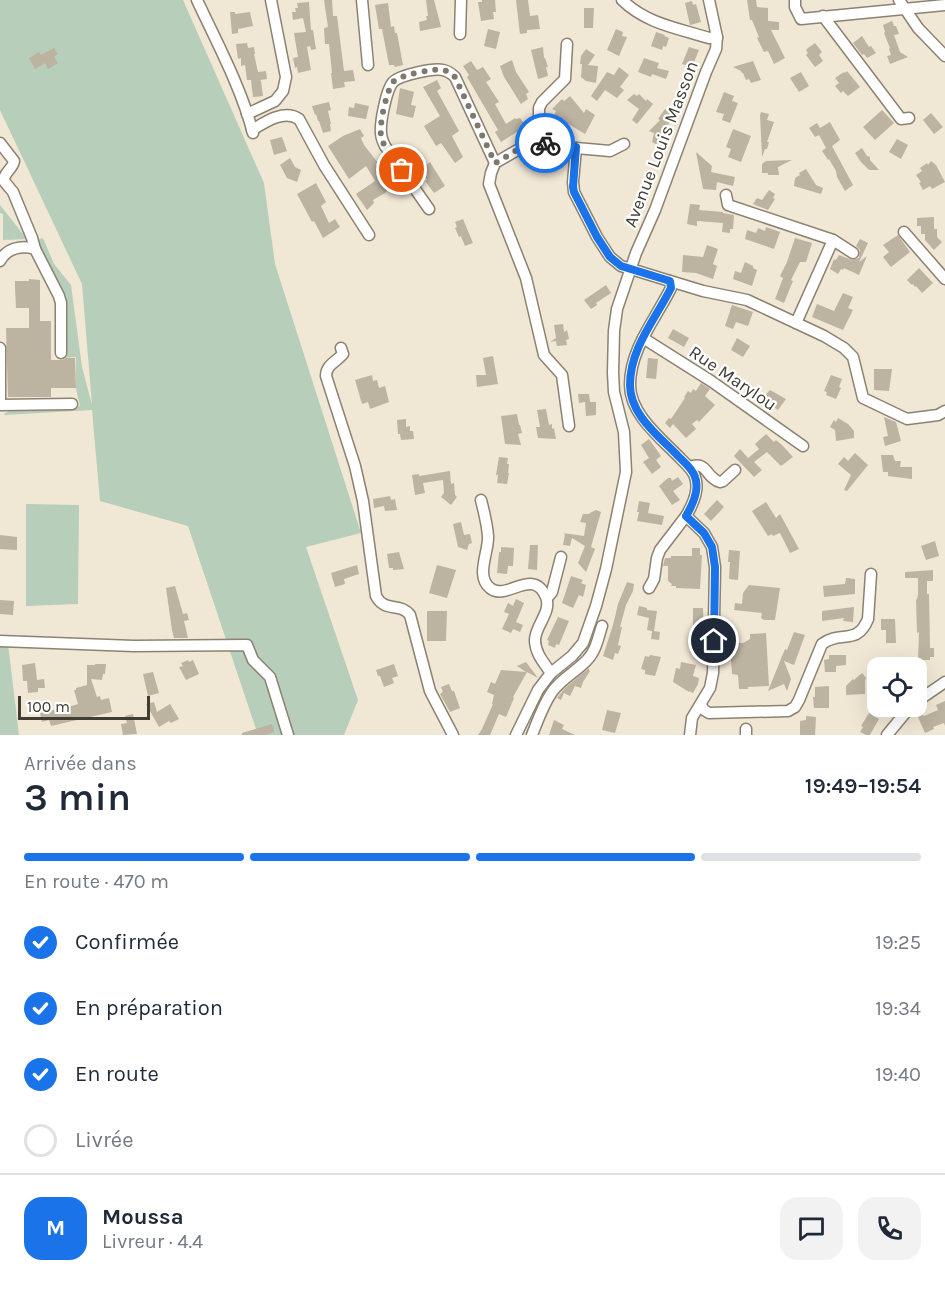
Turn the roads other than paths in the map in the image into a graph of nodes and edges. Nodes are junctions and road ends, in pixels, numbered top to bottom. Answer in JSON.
{"nodes":[{"id":1,"x":197,"y":0,"type":"edge"},
{"id":2,"x":271,"y":0,"type":"edge"},
{"id":3,"x":362,"y":0,"type":"edge"},
{"id":4,"x":461,"y":0,"type":"edge"},
{"id":5,"x":622,"y":0,"type":"edge"},
{"id":6,"x":709,"y":0,"type":"edge"},
{"id":7,"x":795,"y":0,"type":"edge"},
{"id":8,"x":902,"y":4,"type":"edge"},
{"id":9,"x":945,"y":5,"type":"edge"},
{"id":10,"x":823,"y":16,"type":"junction"},
{"id":11,"x":460,"y":34,"type":"dead end"},
{"id":12,"x":717,"y":37,"type":"junction"},
{"id":13,"x":567,"y":44,"type":"dead end"},
{"id":14,"x":945,"y":56,"type":"edge"},
{"id":15,"x":368,"y":65,"type":"dead end"},
{"id":16,"x":248,"y":114,"type":"junction"},
{"id":17,"x":909,"y":118,"type":"dead end"},
{"id":18,"x":539,"y":142,"type":"junction"},
{"id":19,"x":0,"y":143,"type":"edge"},
{"id":20,"x":624,"y":144,"type":"dead end"},
{"id":21,"x":576,"y":147,"type":"junction"},
{"id":22,"x":495,"y":163,"type":"junction"},
{"id":23,"x":726,"y":195,"type":"dead end"},
{"id":24,"x":429,"y":210,"type":"dead end"},
{"id":25,"x":904,"y":232,"type":"dead end"},
{"id":26,"x":369,"y":235,"type":"dead end"},
{"id":27,"x":833,"y":240,"type":"junction"},
{"id":28,"x":34,"y":249,"type":"junction"},
{"id":29,"x":853,"y":253,"type":"dead end"},
{"id":30,"x":0,"y":261,"type":"edge"},
{"id":31,"x":630,"y":268,"type":"junction"},
{"id":32,"x":945,"y":279,"type":"edge"},
{"id":33,"x":670,"y":281,"type":"junction"},
{"id":34,"x":796,"y":323,"type":"junction"},
{"id":35,"x":643,"y":338,"type":"junction"},
{"id":36,"x":0,"y":348,"type":"edge"},
{"id":37,"x":341,"y":348,"type":"dead end"},
{"id":38,"x":61,"y":353,"type":"dead end"},
{"id":39,"x":72,"y":404,"type":"dead end"},
{"id":40,"x":0,"y":405,"type":"edge"},
{"id":41,"x":945,"y":411,"type":"edge"},
{"id":42,"x":569,"y":426,"type":"dead end"},
{"id":43,"x":803,"y":446,"type":"dead end"},
{"id":44,"x":689,"y":467,"type":"junction"},
{"id":45,"x":735,"y":470,"type":"dead end"},
{"id":46,"x":481,"y":500,"type":"dead end"},
{"id":47,"x":686,"y":516,"type":"junction"},
{"id":48,"x":561,"y":557,"type":"dead end"},
{"id":49,"x":871,"y":574,"type":"dead end"},
{"id":50,"x":649,"y":588,"type":"dead end"},
{"id":51,"x":547,"y":598,"type":"junction"},
{"id":52,"x":602,"y":626,"type":"dead end"},
{"id":53,"x":0,"y":641,"type":"edge"},
{"id":54,"x":551,"y":673,"type":"junction"},
{"id":55,"x":945,"y":682,"type":"edge"},
{"id":56,"x":927,"y":694,"type":"edge"},
{"id":57,"x":700,"y":705,"type":"junction"},
{"id":58,"x":902,"y":717,"type":"edge"},
{"id":59,"x":288,"y":735,"type":"edge"},
{"id":60,"x":453,"y":735,"type":"edge"},
{"id":61,"x":516,"y":735,"type":"edge"},
{"id":62,"x":532,"y":735,"type":"edge"},
{"id":63,"x":690,"y":735,"type":"edge"},
{"id":64,"x":887,"y":735,"type":"edge"}],
"edges":[{"from":1,"to":16,"type":"street"},
{"from":2,"to":16,"type":"street"},
{"from":3,"to":15,"type":"street"},
{"from":4,"to":11,"type":"street"},
{"from":5,"to":12,"type":"street"},
{"from":6,"to":12,"type":"street","name":"Avenue Louis Masson"},
{"from":7,"to":10,"type":"street"},
{"from":8,"to":9,"type":"street"},
{"from":8,"to":10,"type":"street"},
{"from":8,"to":14,"type":"street"},
{"from":10,"to":17,"type":"street"},
{"from":12,"to":31,"type":"street","name":"Avenue Louis Masson"},
{"from":13,"to":18,"type":"street"},
{"from":16,"to":26,"type":"street"},
{"from":18,"to":21,"type":"street"},
{"from":18,"to":22,"type":"street"},
{"from":19,"to":28,"type":"street"},
{"from":20,"to":21,"type":"street"},
{"from":21,"to":31,"type":"street"},
{"from":22,"to":24,"type":"street"},
{"from":22,"to":42,"type":"street"},
{"from":23,"to":27,"type":"street"},
{"from":25,"to":32,"type":"street"},
{"from":27,"to":29,"type":"street"},
{"from":27,"to":34,"type":"street"},
{"from":28,"to":30,"type":"street"},
{"from":28,"to":38,"type":"street"},
{"from":31,"to":33,"type":"street"},
{"from":31,"to":54,"type":"street","name":"Avenue Louis Masson"},
{"from":33,"to":34,"type":"street"},
{"from":33,"to":35,"type":"street"},
{"from":34,"to":41,"type":"street"},
{"from":35,"to":43,"type":"street","name":"Rue Marylou"},
{"from":35,"to":44,"type":"street"},
{"from":36,"to":40,"type":"street"},
{"from":37,"to":60,"type":"street"},
{"from":39,"to":40,"type":"street"},
{"from":44,"to":45,"type":"street"},
{"from":44,"to":47,"type":"street"},
{"from":46,"to":51,"type":"street"},
{"from":47,"to":50,"type":"street"},
{"from":47,"to":57,"type":"street"},
{"from":48,"to":51,"type":"street"},
{"from":49,"to":57,"type":"street"},
{"from":51,"to":54,"type":"street"},
{"from":52,"to":62,"type":"street"},
{"from":53,"to":59,"type":"street"},
{"from":54,"to":61,"type":"street","name":"Avenue Louis Masson"},
{"from":55,"to":56,"type":"street"},
{"from":57,"to":63,"type":"street"},
{"from":58,"to":64,"type":"street"}]}
